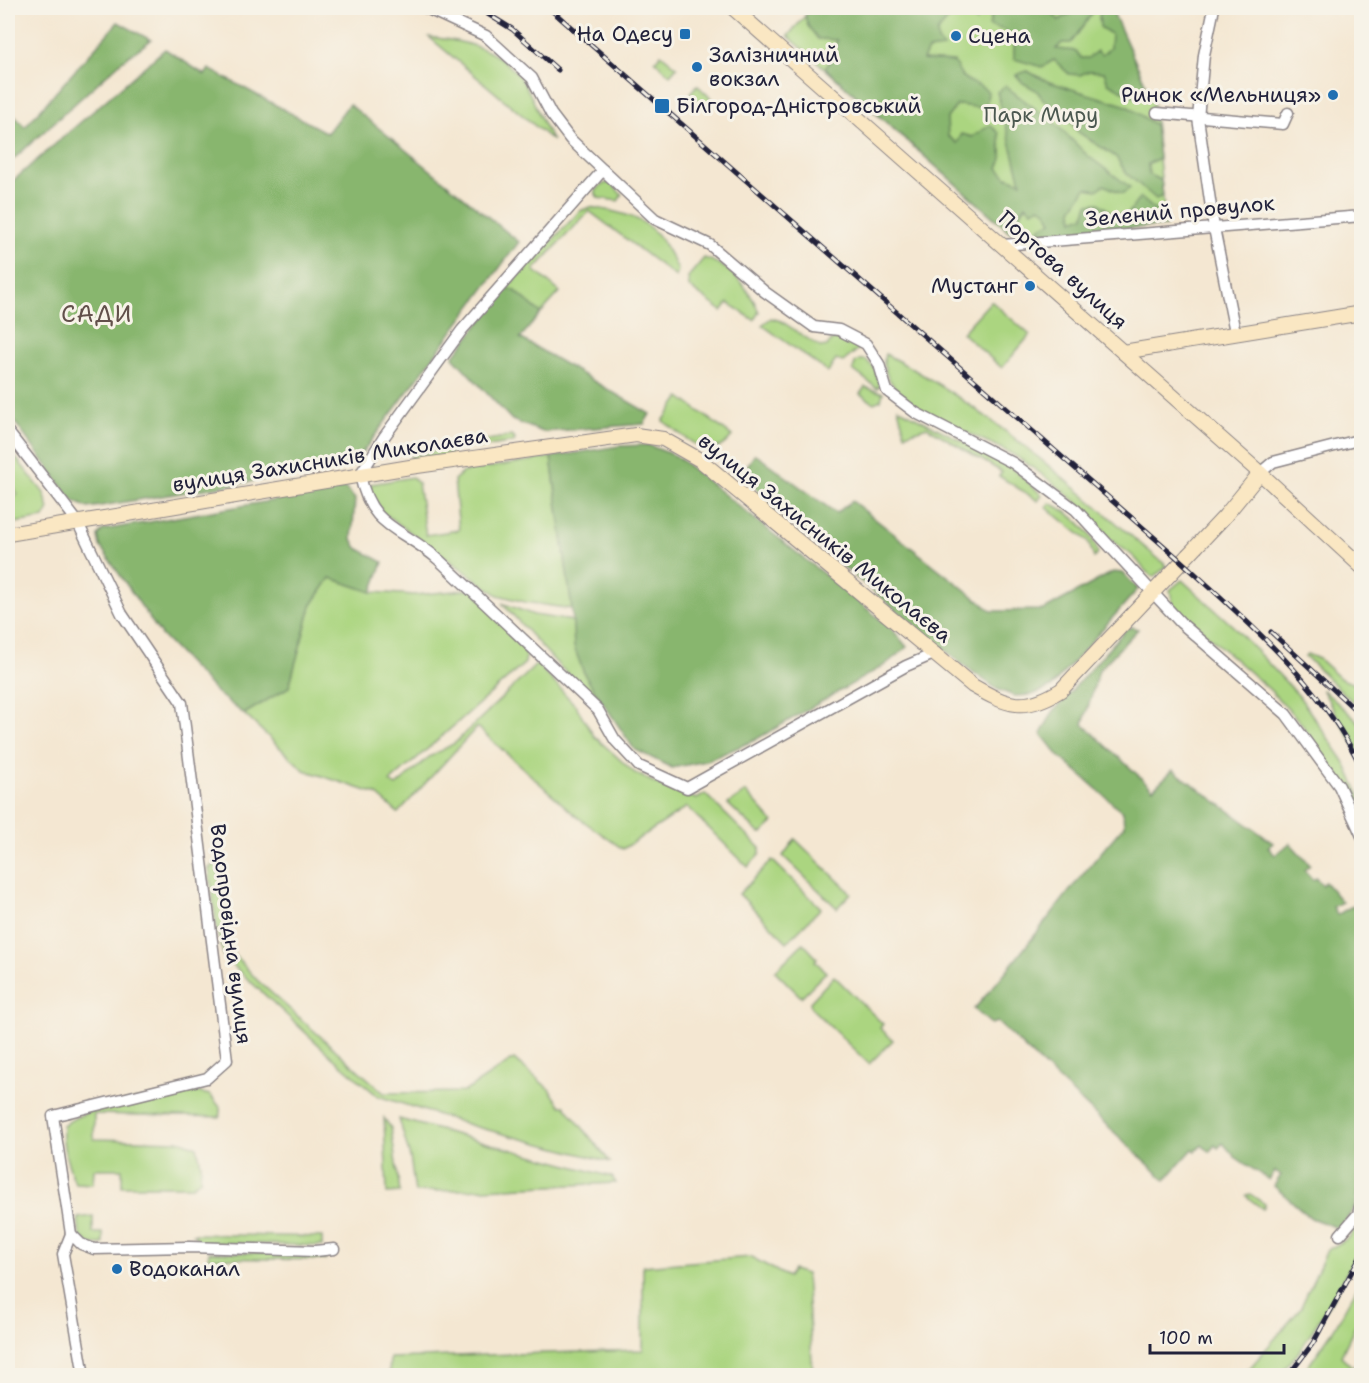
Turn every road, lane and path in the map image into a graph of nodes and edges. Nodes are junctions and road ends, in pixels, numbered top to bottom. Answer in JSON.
{"nodes":[{"id":1,"x":426,"y":8,"type":"edge"},
{"id":2,"x":734,"y":8,"type":"edge"},
{"id":3,"x":1214,"y":8,"type":"edge"},
{"id":4,"x":1288,"y":113,"type":"dead end"},
{"id":5,"x":1157,"y":114,"type":"dead end"},
{"id":6,"x":1198,"y":118,"type":"junction"},
{"id":7,"x":603,"y":170,"type":"junction"},
{"id":8,"x":1362,"y":216,"type":"edge"},
{"id":9,"x":1214,"y":228,"type":"junction"},
{"id":10,"x":1002,"y":245,"type":"junction"},
{"id":11,"x":1362,"y":313,"type":"edge"},
{"id":12,"x":1235,"y":332,"type":"junction"},
{"id":13,"x":1123,"y":352,"type":"junction"},
{"id":14,"x":8,"y":432,"type":"edge"},
{"id":15,"x":1362,"y":439,"type":"edge"},
{"id":16,"x":1260,"y":473,"type":"junction"},
{"id":17,"x":360,"y":475,"type":"junction"},
{"id":18,"x":77,"y":521,"type":"junction"},
{"id":19,"x":8,"y":534,"type":"edge"},
{"id":20,"x":1362,"y":567,"type":"edge"},
{"id":21,"x":1150,"y":592,"type":"junction"},
{"id":22,"x":936,"y":653,"type":"junction"},
{"id":23,"x":1362,"y":836,"type":"edge"},
{"id":24,"x":1362,"y":1201,"type":"edge"},
{"id":25,"x":71,"y":1234,"type":"junction"},
{"id":26,"x":1340,"y":1235,"type":"dead end"},
{"id":27,"x":334,"y":1249,"type":"dead end"},
{"id":28,"x":84,"y":1376,"type":"edge"}],
"edges":[{"from":1,"to":7,"type":"street"},
{"from":2,"to":10,"type":"street","name":"Портова вулиця"},
{"from":3,"to":6,"type":"street"},
{"from":4,"to":6,"type":"street"},
{"from":5,"to":6,"type":"street"},
{"from":6,"to":9,"type":"street"},
{"from":7,"to":17,"type":"street"},
{"from":7,"to":21,"type":"street"},
{"from":8,"to":9,"type":"street","name":"Зелений провулок"},
{"from":9,"to":10,"type":"street","name":"Зелений провулок"},
{"from":9,"to":12,"type":"street"},
{"from":10,"to":13,"type":"street","name":"Портова вулиця"},
{"from":11,"to":12,"type":"street"},
{"from":12,"to":13,"type":"street"},
{"from":13,"to":16,"type":"street","name":"Портова вулиця"},
{"from":14,"to":18,"type":"street"},
{"from":15,"to":16,"type":"street"},
{"from":16,"to":20,"type":"street","name":"Портова вулиця"},
{"from":16,"to":21,"type":"street","name":"вулиця Захисників Миколаєва"},
{"from":17,"to":18,"type":"street","name":"вулиця Захисників Миколаєва"},
{"from":17,"to":22,"type":"street","name":"вулиця Захисників Миколаєва"},
{"from":17,"to":22,"type":"street"},
{"from":18,"to":19,"type":"street","name":"вулиця Захисників Миколаєва"},
{"from":18,"to":25,"type":"street","name":"Водопровідна вулиця"},
{"from":21,"to":22,"type":"street","name":"вулиця Захисників Миколаєва"},
{"from":21,"to":23,"type":"street"},
{"from":24,"to":26,"type":"street"},
{"from":25,"to":27,"type":"street"},
{"from":25,"to":28,"type":"street"}]}
